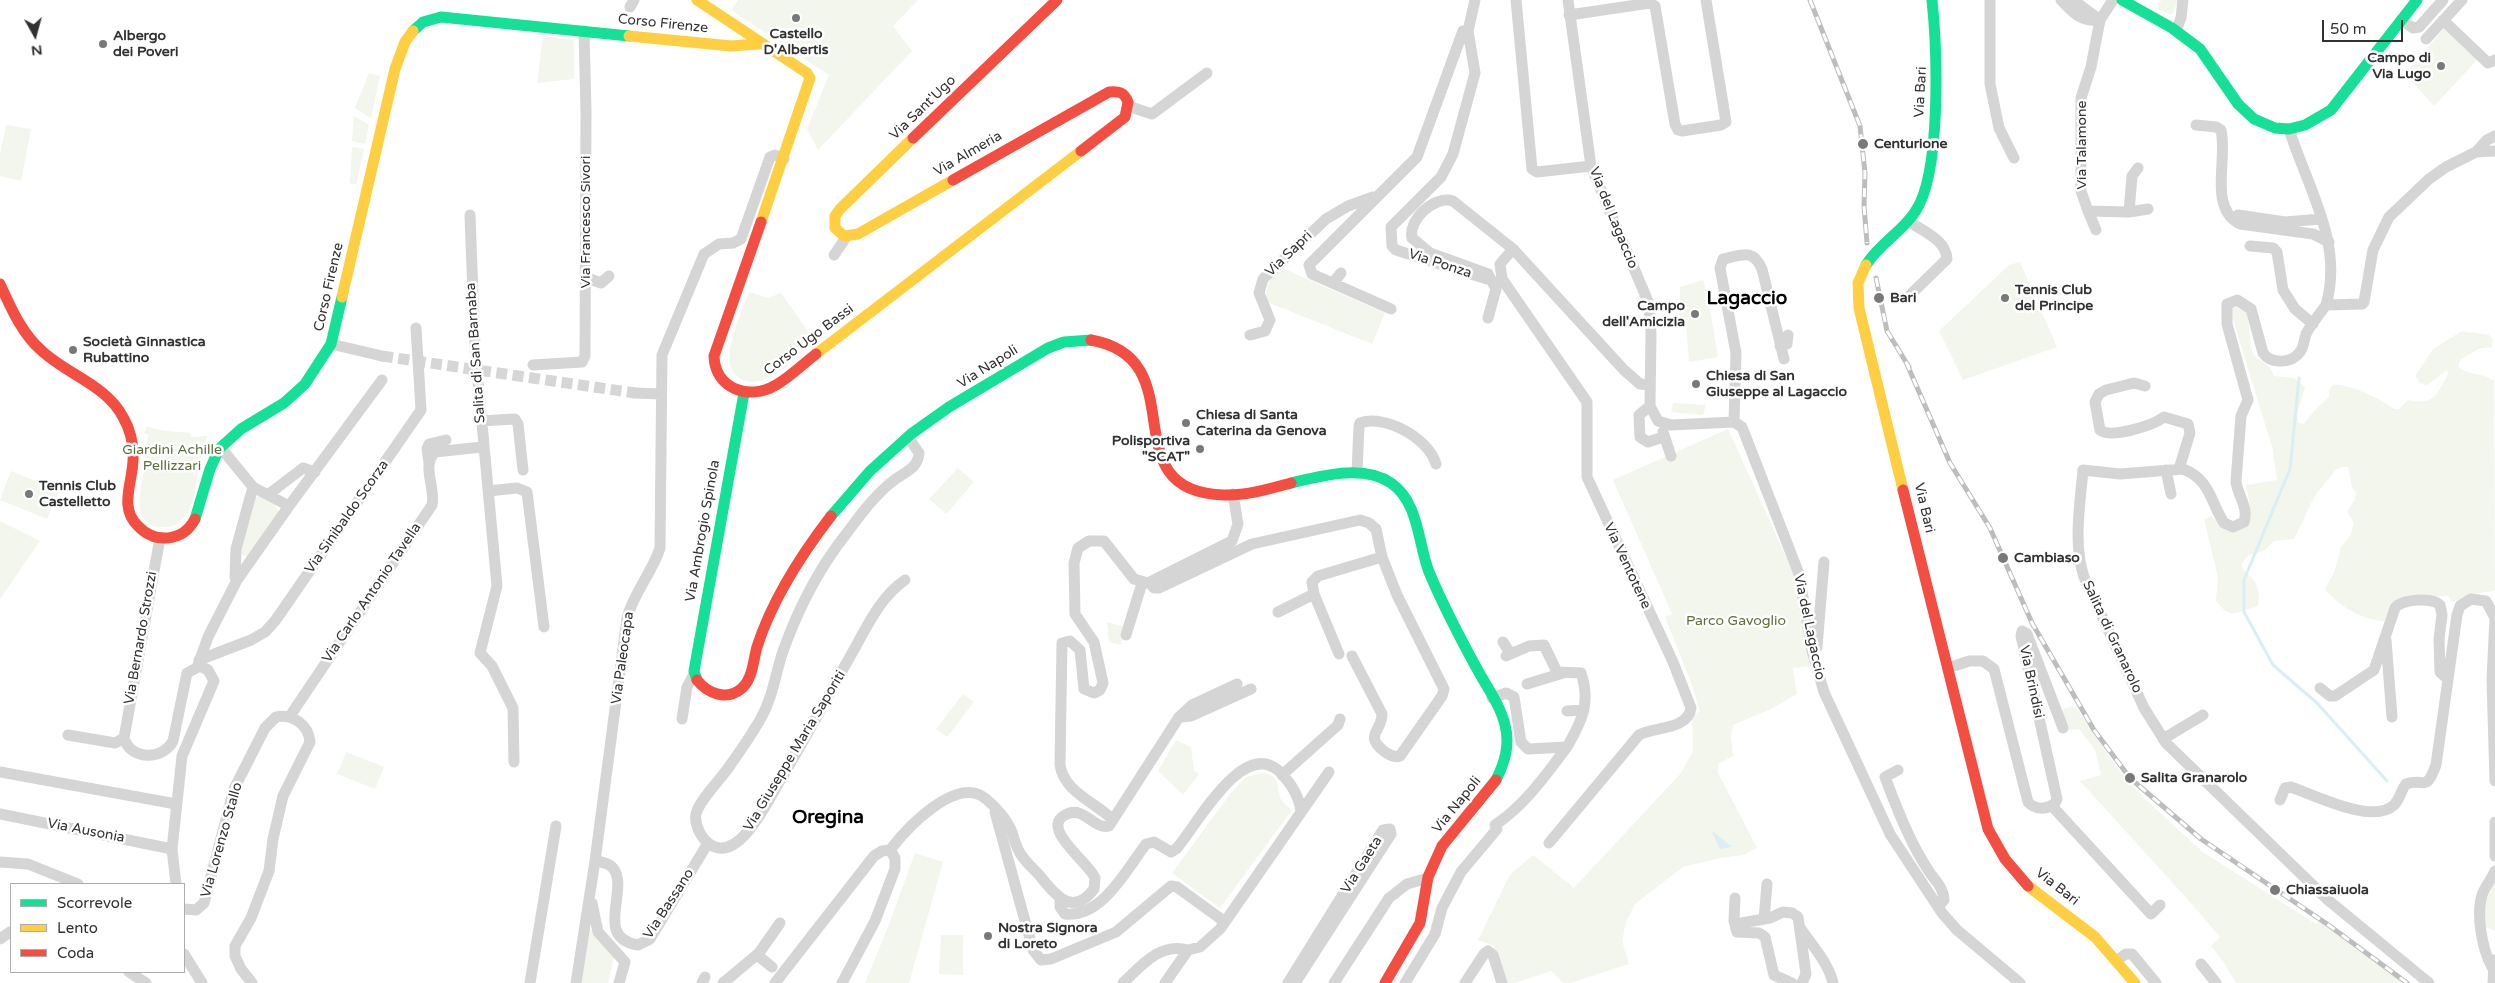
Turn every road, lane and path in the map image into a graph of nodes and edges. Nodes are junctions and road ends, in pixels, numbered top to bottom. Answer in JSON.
{"nodes":[{"id":1,"x":697,"y":0,"type":"edge"},
{"id":2,"x":1475,"y":0,"type":"edge"},
{"id":3,"x":1516,"y":0,"type":"edge"},
{"id":4,"x":1568,"y":0,"type":"edge"},
{"id":5,"x":1706,"y":0,"type":"edge"},
{"id":6,"x":1932,"y":0,"type":"edge"},
{"id":7,"x":1990,"y":0,"type":"edge"},
{"id":8,"x":2060,"y":0,"type":"edge"},
{"id":9,"x":2073,"y":0,"type":"edge"},
{"id":10,"x":2113,"y":0,"type":"edge"},
{"id":11,"x":2122,"y":0,"type":"edge"},
{"id":12,"x":2183,"y":0,"type":"edge"},
{"id":13,"x":2417,"y":0,"type":"edge"},
{"id":14,"x":2443,"y":0,"type":"edge"},
{"id":15,"x":2462,"y":0,"type":"edge"},
{"id":16,"x":1054,"y":1,"type":"edge"},
{"id":17,"x":1569,"y":14,"type":"junction"},
{"id":18,"x":2100,"y":20,"type":"junction"},
{"id":19,"x":2401,"y":20,"type":"junction"},
{"id":20,"x":2443,"y":20,"type":"junction"},
{"id":21,"x":2176,"y":30,"type":"junction"},
{"id":22,"x":584,"y":31,"type":"junction"},
{"id":23,"x":1468,"y":31,"type":"junction"},
{"id":24,"x":2426,"y":39,"type":"dead end"},
{"id":25,"x":759,"y":44,"type":"junction"},
{"id":26,"x":2495,"y":60,"type":"edge"},
{"id":27,"x":1207,"y":73,"type":"dead end"},
{"id":28,"x":1128,"y":106,"type":"junction"},
{"id":29,"x":2196,"y":125,"type":"dead end"},
{"id":30,"x":2289,"y":129,"type":"junction"},
{"id":31,"x":2495,"y":136,"type":"edge"},
{"id":32,"x":2495,"y":151,"type":"edge"},
{"id":33,"x":2476,"y":152,"type":"junction"},
{"id":34,"x":2014,"y":158,"type":"dead end"},
{"id":35,"x":784,"y":159,"type":"junction"},
{"id":36,"x":1591,"y":166,"type":"junction"},
{"id":37,"x":2138,"y":168,"type":"dead end"},
{"id":38,"x":1377,"y":196,"type":"junction"},
{"id":39,"x":2148,"y":209,"type":"dead end"},
{"id":40,"x":2088,"y":211,"type":"junction"},
{"id":41,"x":2129,"y":212,"type":"junction"},
{"id":42,"x":470,"y":215,"type":"dead end"},
{"id":43,"x":2238,"y":216,"type":"dead end"},
{"id":44,"x":2321,"y":219,"type":"junction"},
{"id":45,"x":1910,"y":222,"type":"junction"},
{"id":46,"x":2096,"y":230,"type":"dead end"},
{"id":47,"x":847,"y":236,"type":"junction"},
{"id":48,"x":2329,"y":242,"type":"junction"},
{"id":49,"x":2250,"y":246,"type":"dead end"},
{"id":50,"x":1513,"y":249,"type":"junction"},
{"id":51,"x":834,"y":255,"type":"dead end"},
{"id":52,"x":1341,"y":273,"type":"dead end"},
{"id":53,"x":1488,"y":274,"type":"junction"},
{"id":54,"x":609,"y":276,"type":"dead end"},
{"id":55,"x":587,"y":278,"type":"junction"},
{"id":56,"x":1332,"y":283,"type":"junction"},
{"id":57,"x":0,"y":284,"type":"edge"},
{"id":58,"x":1909,"y":296,"type":"dead end"},
{"id":59,"x":2326,"y":304,"type":"junction"},
{"id":60,"x":1391,"y":309,"type":"dead end"},
{"id":61,"x":1488,"y":318,"type":"dead end"},
{"id":62,"x":2313,"y":324,"type":"junction"},
{"id":63,"x":416,"y":328,"type":"dead end"},
{"id":64,"x":1788,"y":335,"type":"dead end"},
{"id":65,"x":1250,"y":336,"type":"dead end"},
{"id":66,"x":331,"y":344,"type":"junction"},
{"id":67,"x":1780,"y":346,"type":"junction"},
{"id":68,"x":382,"y":356,"type":"tunnel mouth"},
{"id":69,"x":1784,"y":359,"type":"dead end"},
{"id":70,"x":533,"y":365,"type":"dead end"},
{"id":71,"x":382,"y":380,"type":"dead end"},
{"id":72,"x":1650,"y":385,"type":"junction"},
{"id":73,"x":2145,"y":386,"type":"dead end"},
{"id":74,"x":634,"y":393,"type":"tunnel mouth"},
{"id":75,"x":744,"y":393,"type":"junction"},
{"id":76,"x":662,"y":394,"type":"junction"},
{"id":77,"x":1650,"y":406,"type":"junction"},
{"id":78,"x":480,"y":421,"type":"junction"},
{"id":79,"x":1734,"y":422,"type":"junction"},
{"id":80,"x":1662,"y":424,"type":"junction"},
{"id":81,"x":908,"y":436,"type":"junction"},
{"id":82,"x":1663,"y":437,"type":"junction"},
{"id":83,"x":446,"y":440,"type":"dead end"},
{"id":84,"x":482,"y":447,"type":"junction"},
{"id":85,"x":220,"y":448,"type":"junction"},
{"id":86,"x":1671,"y":456,"type":"dead end"},
{"id":87,"x":429,"y":463,"type":"junction"},
{"id":88,"x":1436,"y":464,"type":"dead end"},
{"id":89,"x":2181,"y":469,"type":"junction"},
{"id":90,"x":523,"y":470,"type":"dead end"},
{"id":91,"x":2166,"y":470,"type":"junction"},
{"id":92,"x":315,"y":472,"type":"junction"},
{"id":93,"x":1357,"y":472,"type":"junction"},
{"id":94,"x":253,"y":486,"type":"junction"},
{"id":95,"x":488,"y":491,"type":"junction"},
{"id":96,"x":269,"y":494,"type":"junction"},
{"id":97,"x":1233,"y":494,"type":"junction"},
{"id":98,"x":2172,"y":494,"type":"dead end"},
{"id":99,"x":288,"y":506,"type":"junction"},
{"id":100,"x":160,"y":538,"type":"junction"},
{"id":101,"x":1382,"y":557,"type":"junction"},
{"id":102,"x":1824,"y":562,"type":"dead end"},
{"id":103,"x":238,"y":580,"type":"junction"},
{"id":104,"x":905,"y":580,"type":"dead end"},
{"id":105,"x":1146,"y":583,"type":"junction"},
{"id":106,"x":1314,"y":594,"type":"junction"},
{"id":107,"x":1278,"y":612,"type":"dead end"},
{"id":108,"x":544,"y":627,"type":"dead end"},
{"id":109,"x":2386,"y":628,"type":"junction"},
{"id":110,"x":1126,"y":635,"type":"dead end"},
{"id":111,"x":1503,"y":642,"type":"dead end"},
{"id":112,"x":1812,"y":651,"type":"junction"},
{"id":113,"x":1339,"y":654,"type":"dead end"},
{"id":114,"x":1352,"y":656,"type":"dead end"},
{"id":115,"x":198,"y":663,"type":"junction"},
{"id":116,"x":1948,"y":668,"type":"junction"},
{"id":117,"x":1562,"y":673,"type":"junction"},
{"id":118,"x":694,"y":674,"type":"junction"},
{"id":119,"x":2448,"y":679,"type":"junction"},
{"id":120,"x":1238,"y":684,"type":"dead end"},
{"id":121,"x":1528,"y":684,"type":"dead end"},
{"id":122,"x":2320,"y":688,"type":"dead end"},
{"id":123,"x":1251,"y":689,"type":"dead end"},
{"id":124,"x":1492,"y":698,"type":"junction"},
{"id":125,"x":1584,"y":710,"type":"junction"},
{"id":126,"x":1567,"y":711,"type":"dead end"},
{"id":127,"x":2203,"y":715,"type":"dead end"},
{"id":128,"x":290,"y":716,"type":"junction"},
{"id":129,"x":1180,"y":717,"type":"junction"},
{"id":130,"x":2392,"y":717,"type":"dead end"},
{"id":131,"x":682,"y":719,"type":"dead end"},
{"id":132,"x":1340,"y":719,"type":"dead end"},
{"id":133,"x":2063,"y":728,"type":"dead end"},
{"id":134,"x":68,"y":735,"type":"dead end"},
{"id":135,"x":124,"y":738,"type":"junction"},
{"id":136,"x":2163,"y":739,"type":"junction"},
{"id":137,"x":1567,"y":747,"type":"junction"},
{"id":138,"x":514,"y":762,"type":"dead end"},
{"id":139,"x":1898,"y":770,"type":"dead end"},
{"id":140,"x":0,"y":772,"type":"edge"},
{"id":141,"x":1329,"y":772,"type":"dead end"},
{"id":142,"x":1282,"y":775,"type":"junction"},
{"id":143,"x":2495,"y":781,"type":"edge"},
{"id":144,"x":2280,"y":800,"type":"dead end"},
{"id":145,"x":176,"y":804,"type":"junction"},
{"id":146,"x":2052,"y":806,"type":"junction"},
{"id":147,"x":994,"y":807,"type":"junction"},
{"id":148,"x":1301,"y":811,"type":"junction"},
{"id":149,"x":0,"y":814,"type":"edge"},
{"id":150,"x":1112,"y":819,"type":"junction"},
{"id":151,"x":2495,"y":822,"type":"edge"},
{"id":152,"x":556,"y":826,"type":"dead end"},
{"id":153,"x":708,"y":843,"type":"junction"},
{"id":154,"x":1549,"y":843,"type":"dead end"},
{"id":155,"x":172,"y":849,"type":"junction"},
{"id":156,"x":890,"y":850,"type":"junction"},
{"id":157,"x":2495,"y":856,"type":"edge"},
{"id":158,"x":595,"y":861,"type":"junction"},
{"id":159,"x":0,"y":862,"type":"edge"},
{"id":160,"x":2495,"y":870,"type":"edge"},
{"id":161,"x":1428,"y":878,"type":"junction"},
{"id":162,"x":76,"y":883,"type":"edge"},
{"id":163,"x":176,"y":883,"type":"edge"},
{"id":164,"x":1767,"y":884,"type":"dead end"},
{"id":165,"x":590,"y":897,"type":"junction"},
{"id":166,"x":1735,"y":898,"type":"dead end"},
{"id":167,"x":1060,"y":899,"type":"junction"},
{"id":168,"x":2160,"y":905,"type":"dead end"},
{"id":169,"x":1938,"y":907,"type":"junction"},
{"id":170,"x":185,"y":909,"type":"edge"},
{"id":171,"x":1764,"y":919,"type":"junction"},
{"id":172,"x":1225,"y":922,"type":"junction"},
{"id":173,"x":780,"y":923,"type":"dead end"},
{"id":174,"x":1736,"y":924,"type":"junction"},
{"id":175,"x":1800,"y":928,"type":"junction"},
{"id":176,"x":7,"y":932,"type":"edge"},
{"id":177,"x":0,"y":939,"type":"edge"},
{"id":178,"x":1188,"y":950,"type":"junction"},
{"id":179,"x":757,"y":954,"type":"junction"},
{"id":180,"x":185,"y":956,"type":"edge"},
{"id":181,"x":2117,"y":960,"type":"junction"},
{"id":182,"x":2494,"y":963,"type":"edge"},
{"id":183,"x":2201,"y":964,"type":"dead end"},
{"id":184,"x":772,"y":967,"type":"dead end"},
{"id":185,"x":131,"y":973,"type":"edge"},
{"id":186,"x":146,"y":983,"type":"edge"},
{"id":187,"x":202,"y":983,"type":"edge"},
{"id":188,"x":252,"y":983,"type":"edge"},
{"id":189,"x":530,"y":983,"type":"edge"},
{"id":190,"x":576,"y":983,"type":"edge"},
{"id":191,"x":619,"y":983,"type":"edge"},
{"id":192,"x":723,"y":983,"type":"edge"},
{"id":193,"x":775,"y":983,"type":"edge"},
{"id":194,"x":842,"y":983,"type":"edge"},
{"id":195,"x":1123,"y":983,"type":"edge"},
{"id":196,"x":1165,"y":983,"type":"edge"},
{"id":197,"x":1288,"y":983,"type":"edge"},
{"id":198,"x":1295,"y":983,"type":"edge"},
{"id":199,"x":1334,"y":983,"type":"edge"},
{"id":200,"x":1385,"y":983,"type":"edge"},
{"id":201,"x":1405,"y":983,"type":"edge"},
{"id":202,"x":1465,"y":983,"type":"edge"},
{"id":203,"x":1502,"y":983,"type":"edge"},
{"id":204,"x":1792,"y":983,"type":"edge"},
{"id":205,"x":1802,"y":983,"type":"edge"},
{"id":206,"x":1833,"y":983,"type":"edge"},
{"id":207,"x":2020,"y":983,"type":"edge"},
{"id":208,"x":2136,"y":983,"type":"edge"},
{"id":209,"x":2156,"y":983,"type":"edge"},
{"id":210,"x":2216,"y":983,"type":"edge"},
{"id":211,"x":2430,"y":983,"type":"edge"},
{"id":212,"x":2493,"y":983,"type":"edge"}],
"edges":[{"from":1,"to":25,"type":"street"},
{"from":2,"to":23,"type":"street","name":"Via Ponza"},
{"from":3,"to":36,"type":"street"},
{"from":4,"to":17,"type":"street","name":"Via del Lagaccio"},
{"from":5,"to":17,"type":"street"},
{"from":6,"to":45,"type":"street","name":"Via Bari"},
{"from":7,"to":34,"type":"street"},
{"from":8,"to":18,"type":"street"},
{"from":9,"to":18,"type":"street"},
{"from":10,"to":18,"type":"street"},
{"from":11,"to":21,"type":"street"},
{"from":12,"to":21,"type":"street"},
{"from":13,"to":19,"type":"street"},
{"from":14,"to":19,"type":"street"},
{"from":15,"to":20,"type":"street"},
{"from":16,"to":47,"type":"street","name":"Via Sant'Ugo"},
{"from":17,"to":36,"type":"street","name":"Via del Lagaccio"},
{"from":18,"to":40,"type":"street","name":"Via Talamone"},
{"from":19,"to":30,"type":"street"},
{"from":20,"to":24,"type":"street"},
{"from":20,"to":26,"type":"street"},
{"from":21,"to":30,"type":"street"},
{"from":22,"to":25,"type":"street","name":"Corso Firenze"},
{"from":22,"to":55,"type":"street","name":"Via Francesco Sivori"},
{"from":22,"to":66,"type":"street","name":"Corso Firenze"},
{"from":23,"to":38,"type":"street"},
{"from":23,"to":53,"type":"street","name":"Via Ponza"},
{"from":25,"to":35,"type":"street"},
{"from":27,"to":28,"type":"street"},
{"from":28,"to":47,"type":"street","name":"Via Almeria"},
{"from":28,"to":75,"type":"street","name":"Corso Ugo Bassi"},
{"from":29,"to":48,"type":"street"},
{"from":30,"to":44,"type":"street"},
{"from":31,"to":33,"type":"street"},
{"from":32,"to":33,"type":"street"},
{"from":33,"to":59,"type":"street"},
{"from":35,"to":75,"type":"street"},
{"from":35,"to":76,"type":"street","name":"Via Paleocapa"},
{"from":36,"to":72,"type":"street","name":"Via del Lagaccio"},
{"from":37,"to":41,"type":"street"},
{"from":38,"to":56,"type":"street"},
{"from":38,"to":65,"type":"street","name":"Via Sapri"},
{"from":39,"to":41,"type":"street"},
{"from":40,"to":41,"type":"street"},
{"from":40,"to":46,"type":"street","name":"Via Talamone"},
{"from":42,"to":78,"type":"street","name":"Salita di San Barnaba"},
{"from":43,"to":44,"type":"street"},
{"from":44,"to":48,"type":"street"},
{"from":45,"to":58,"type":"street"},
{"from":45,"to":116,"type":"street","name":"Via Bari"},
{"from":47,"to":51,"type":"street"},
{"from":48,"to":59,"type":"street"},
{"from":49,"to":62,"type":"street"},
{"from":50,"to":53,"type":"street","name":"Via Ponza"},
{"from":50,"to":72,"type":"street","name":"Via Ponza"},
{"from":50,"to":154,"type":"street","name":"Via Ventotene"},
{"from":52,"to":56,"type":"street"},
{"from":53,"to":61,"type":"street"},
{"from":54,"to":55,"type":"street"},
{"from":55,"to":70,"type":"street","name":"Via Francesco Sivori"},
{"from":56,"to":60,"type":"street"},
{"from":57,"to":100,"type":"street"},
{"from":59,"to":62,"type":"street"},
{"from":62,"to":89,"type":"street"},
{"from":63,"to":115,"type":"street","name":"Via Sinibaldo Scorza"},
{"from":64,"to":67,"type":"street"},
{"from":66,"to":68,"type":"street"},
{"from":66,"to":85,"type":"street","name":"Corso Firenze"},
{"from":67,"to":69,"type":"street"},
{"from":67,"to":79,"type":"street"},
{"from":71,"to":92,"type":"street"},
{"from":72,"to":77,"type":"street","name":"Via del Lagaccio"},
{"from":73,"to":89,"type":"street"},
{"from":74,"to":76,"type":"street"},
{"from":75,"to":118,"type":"street","name":"Via Ambrogio Spinola"},
{"from":76,"to":158,"type":"street","name":"Via Paleocapa"},
{"from":77,"to":80,"type":"street"},
{"from":77,"to":82,"type":"street","name":"Via del Lagaccio"},
{"from":78,"to":84,"type":"street","name":"Salita di San Barnaba"},
{"from":78,"to":90,"type":"street"},
{"from":79,"to":80,"type":"street"},
{"from":79,"to":112,"type":"street","name":"Via del Lagaccio"},
{"from":80,"to":82,"type":"street"},
{"from":81,"to":97,"type":"street","name":"Via Napoli"},
{"from":81,"to":118,"type":"street","name":"Via Napoli"},
{"from":81,"to":153,"type":"street"},
{"from":82,"to":86,"type":"street"},
{"from":83,"to":87,"type":"street","name":"Via Carlo Antonio Tavella"},
{"from":84,"to":87,"type":"street"},
{"from":84,"to":95,"type":"street","name":"Salita di San Barnaba"},
{"from":85,"to":94,"type":"street"},
{"from":85,"to":100,"type":"street","name":"Corso Firenze"},
{"from":87,"to":128,"type":"street","name":"Via Carlo Antonio Tavella"},
{"from":88,"to":93,"type":"street"},
{"from":89,"to":91,"type":"street"},
{"from":91,"to":98,"type":"street"},
{"from":91,"to":136,"type":"street","name":"Salita di Granarolo"},
{"from":92,"to":96,"type":"street"},
{"from":92,"to":99,"type":"street"},
{"from":93,"to":97,"type":"street","name":"Via Napoli"},
{"from":93,"to":124,"type":"street","name":"Via Napoli"},
{"from":94,"to":96,"type":"street"},
{"from":94,"to":103,"type":"street"},
{"from":95,"to":108,"type":"street"},
{"from":95,"to":138,"type":"street","name":"Salita di San Barnaba"},
{"from":96,"to":99,"type":"street"},
{"from":97,"to":105,"type":"street"},
{"from":99,"to":103,"type":"street"},
{"from":100,"to":135,"type":"street","name":"Via Bernardo Strozzi"},
{"from":101,"to":105,"type":"street"},
{"from":101,"to":106,"type":"street"},
{"from":101,"to":114,"type":"street"},
{"from":102,"to":112,"type":"street"},
{"from":103,"to":115,"type":"street"},
{"from":104,"to":153,"type":"street","name":"Via Giuseppe Maria Saporiti"},
{"from":105,"to":110,"type":"street"},
{"from":105,"to":150,"type":"street"},
{"from":106,"to":107,"type":"street"},
{"from":106,"to":113,"type":"street"},
{"from":109,"to":119,"type":"street"},
{"from":109,"to":122,"type":"street"},
{"from":109,"to":130,"type":"street"},
{"from":111,"to":117,"type":"street"},
{"from":112,"to":169,"type":"street","name":"Via del Lagaccio"},
{"from":115,"to":135,"type":"street"},
{"from":115,"to":145,"type":"street"},
{"from":116,"to":146,"type":"street"},
{"from":116,"to":181,"type":"street","name":"Via Bari"},
{"from":117,"to":121,"type":"street"},
{"from":117,"to":125,"type":"street"},
{"from":118,"to":131,"type":"street"},
{"from":119,"to":143,"type":"street"},
{"from":119,"to":144,"type":"street"},
{"from":120,"to":129,"type":"street"},
{"from":123,"to":129,"type":"street"},
{"from":124,"to":137,"type":"street"},
{"from":124,"to":161,"type":"street","name":"Via Napoli"},
{"from":125,"to":126,"type":"street"},
{"from":125,"to":137,"type":"street"},
{"from":127,"to":136,"type":"street"},
{"from":128,"to":170,"type":"street","name":"Via Lorenzo Stallo"},
{"from":128,"to":188,"type":"street"},
{"from":129,"to":150,"type":"street"},
{"from":132,"to":142,"type":"street"},
{"from":133,"to":146,"type":"street","name":"Via Brindisi"},
{"from":134,"to":135,"type":"street"},
{"from":136,"to":211,"type":"street","name":"Salita di Granarolo"},
{"from":137,"to":201,"type":"street"},
{"from":139,"to":169,"type":"street"},
{"from":140,"to":145,"type":"street"},
{"from":141,"to":148,"type":"street"},
{"from":142,"to":148,"type":"street"},
{"from":142,"to":167,"type":"street"},
{"from":145,"to":155,"type":"street"},
{"from":146,"to":168,"type":"street"},
{"from":147,"to":156,"type":"street"},
{"from":147,"to":167,"type":"street"},
{"from":147,"to":172,"type":"street"},
{"from":148,"to":172,"type":"street"},
{"from":149,"to":155,"type":"street","name":"Via Ausonia"},
{"from":150,"to":167,"type":"street"},
{"from":151,"to":157,"type":"street"},
{"from":152,"to":189,"type":"street"},
{"from":153,"to":158,"type":"street","name":"Via Bassano"},
{"from":155,"to":163,"type":"street"},
{"from":156,"to":193,"type":"street"},
{"from":156,"to":194,"type":"street"},
{"from":158,"to":165,"type":"street","name":"Via Paleocapa"},
{"from":159,"to":162,"type":"street"},
{"from":160,"to":182,"type":"street"},
{"from":161,"to":199,"type":"street"},
{"from":161,"to":200,"type":"street","name":"Via Napoli"},
{"from":164,"to":171,"type":"street"},
{"from":165,"to":190,"type":"street","name":"Via Paleocapa"},
{"from":165,"to":191,"type":"street","name":"Via Paleocapa"},
{"from":166,"to":174,"type":"street"},
{"from":169,"to":207,"type":"street","name":"Via del Lagaccio"},
{"from":171,"to":174,"type":"street"},
{"from":171,"to":175,"type":"street"},
{"from":172,"to":178,"type":"street"},
{"from":173,"to":179,"type":"street"},
{"from":174,"to":204,"type":"street"},
{"from":175,"to":205,"type":"street"},
{"from":175,"to":206,"type":"street"},
{"from":176,"to":177,"type":"street"},
{"from":178,"to":195,"type":"street"},
{"from":178,"to":196,"type":"street"},
{"from":179,"to":184,"type":"street"},
{"from":179,"to":192,"type":"street"},
{"from":180,"to":187,"type":"street"},
{"from":181,"to":208,"type":"street","name":"Via Bari"},
{"from":181,"to":209,"type":"street"},
{"from":182,"to":212,"type":"street"},
{"from":183,"to":210,"type":"street"},
{"from":185,"to":186,"type":"street"},
{"from":197,"to":198,"type":"street","name":"Via Gaeta"},
{"from":202,"to":203,"type":"street"}]}
